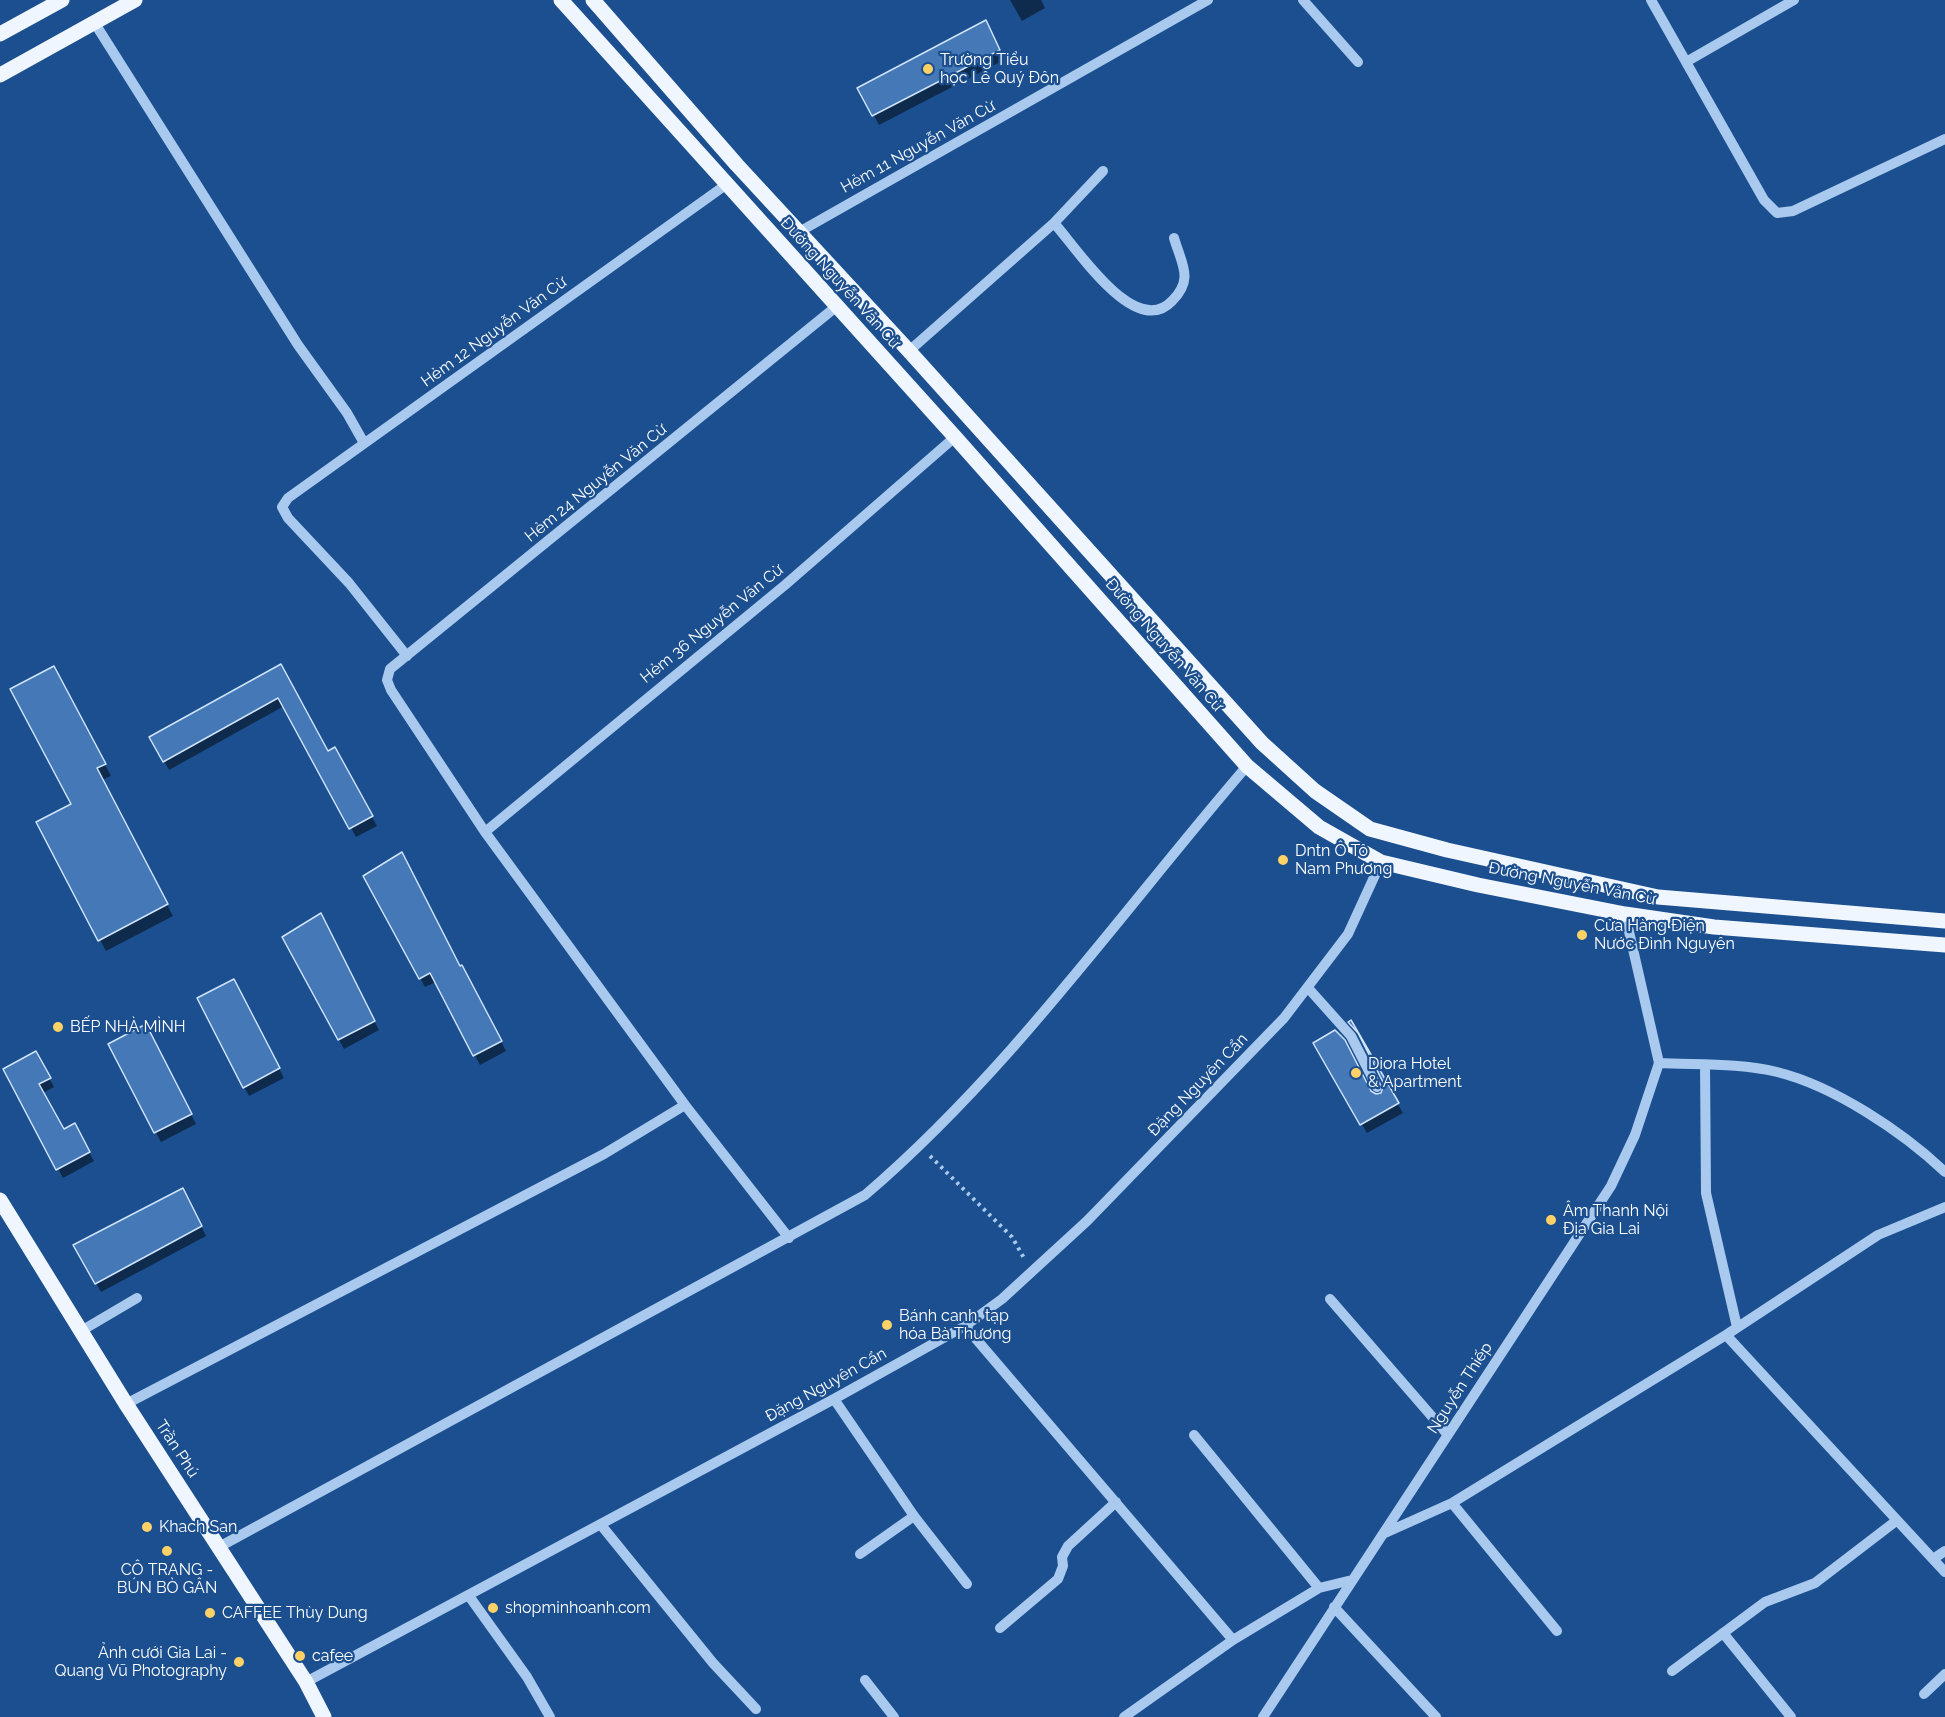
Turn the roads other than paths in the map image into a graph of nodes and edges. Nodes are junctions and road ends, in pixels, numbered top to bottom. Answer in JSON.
{"nodes":[{"id":1,"x":62,"y":0,"type":"edge"},
{"id":2,"x":135,"y":0,"type":"edge"},
{"id":3,"x":561,"y":0,"type":"edge"},
{"id":4,"x":593,"y":0,"type":"edge"},
{"id":5,"x":1208,"y":0,"type":"edge"},
{"id":6,"x":1303,"y":0,"type":"edge"},
{"id":7,"x":1651,"y":0,"type":"edge"},
{"id":8,"x":1794,"y":0,"type":"edge"},
{"id":9,"x":94,"y":22,"type":"junction"},
{"id":10,"x":0,"y":34,"type":"edge"},
{"id":11,"x":1358,"y":62,"type":"dead end"},
{"id":12,"x":1686,"y":62,"type":"junction"},
{"id":13,"x":0,"y":75,"type":"edge"},
{"id":14,"x":1945,"y":139,"type":"edge"},
{"id":15,"x":1103,"y":171,"type":"dead end"},
{"id":16,"x":727,"y":184,"type":"junction"},
{"id":17,"x":1054,"y":223,"type":"junction"},
{"id":18,"x":799,"y":232,"type":"junction"},
{"id":19,"x":1174,"y":238,"type":"dead end"},
{"id":20,"x":782,"y":245,"type":"junction"},
{"id":21,"x":837,"y":306,"type":"junction"},
{"id":22,"x":909,"y":351,"type":"junction"},
{"id":23,"x":955,"y":437,"type":"junction"},
{"id":24,"x":364,"y":443,"type":"junction"},
{"id":25,"x":1165,"y":635,"type":"junction"},
{"id":26,"x":1147,"y":653,"type":"junction"},
{"id":27,"x":407,"y":656,"type":"junction"},
{"id":28,"x":1246,"y":766,"type":"junction"},
{"id":29,"x":485,"y":832,"type":"junction"},
{"id":30,"x":1381,"y":862,"type":"junction"},
{"id":31,"x":1625,"y":914,"type":"junction"},
{"id":32,"x":1945,"y":921,"type":"edge"},
{"id":33,"x":1945,"y":945,"type":"edge"},
{"id":34,"x":1309,"y":989,"type":"junction"},
{"id":35,"x":1659,"y":1063,"type":"junction"},
{"id":36,"x":1705,"y":1065,"type":"junction"},
{"id":37,"x":1377,"y":1087,"type":"dead end"},
{"id":38,"x":685,"y":1105,"type":"junction"},
{"id":39,"x":1945,"y":1172,"type":"edge"},
{"id":40,"x":0,"y":1200,"type":"edge"},
{"id":41,"x":1945,"y":1207,"type":"edge"},
{"id":42,"x":789,"y":1238,"type":"junction"},
{"id":43,"x":137,"y":1298,"type":"dead end"},
{"id":44,"x":1330,"y":1299,"type":"dead end"},
{"id":45,"x":965,"y":1326,"type":"junction"},
{"id":46,"x":1737,"y":1327,"type":"junction"},
{"id":47,"x":81,"y":1331,"type":"junction"},
{"id":48,"x":1726,"y":1335,"type":"junction"},
{"id":49,"x":834,"y":1399,"type":"junction"},
{"id":50,"x":126,"y":1404,"type":"junction"},
{"id":51,"x":1194,"y":1435,"type":"dead end"},
{"id":52,"x":1448,"y":1435,"type":"junction"},
{"id":53,"x":1116,"y":1502,"type":"junction"},
{"id":54,"x":1452,"y":1503,"type":"junction"},
{"id":55,"x":914,"y":1516,"type":"junction"},
{"id":56,"x":1896,"y":1521,"type":"junction"},
{"id":57,"x":601,"y":1524,"type":"junction"},
{"id":58,"x":1384,"y":1533,"type":"junction"},
{"id":59,"x":219,"y":1547,"type":"junction"},
{"id":60,"x":1945,"y":1551,"type":"edge"},
{"id":61,"x":860,"y":1554,"type":"dead end"},
{"id":62,"x":1932,"y":1559,"type":"junction"},
{"id":63,"x":1945,"y":1572,"type":"edge"},
{"id":64,"x":1352,"y":1580,"type":"junction"},
{"id":65,"x":967,"y":1584,"type":"dead end"},
{"id":66,"x":1319,"y":1588,"type":"junction"},
{"id":67,"x":470,"y":1596,"type":"junction"},
{"id":68,"x":1334,"y":1607,"type":"junction"},
{"id":69,"x":1000,"y":1628,"type":"dead end"},
{"id":70,"x":1557,"y":1631,"type":"dead end"},
{"id":71,"x":1723,"y":1633,"type":"junction"},
{"id":72,"x":1233,"y":1640,"type":"junction"},
{"id":73,"x":1672,"y":1671,"type":"dead end"},
{"id":74,"x":1945,"y":1674,"type":"edge"},
{"id":75,"x":866,"y":1680,"type":"dead end"},
{"id":76,"x":306,"y":1682,"type":"junction"},
{"id":77,"x":1924,"y":1694,"type":"dead end"},
{"id":78,"x":756,"y":1709,"type":"dead end"},
{"id":79,"x":324,"y":1717,"type":"edge"},
{"id":80,"x":550,"y":1717,"type":"edge"},
{"id":81,"x":894,"y":1717,"type":"edge"},
{"id":82,"x":1124,"y":1717,"type":"edge"},
{"id":83,"x":1263,"y":1717,"type":"edge"},
{"id":84,"x":1436,"y":1717,"type":"edge"},
{"id":85,"x":1791,"y":1717,"type":"edge"}],
"edges":[{"from":1,"to":10,"type":"main road"},
{"from":2,"to":9,"type":"main road"},
{"from":3,"to":16,"type":"main road","name":"Đường Nguyễn Văn Cừ"},
{"from":4,"to":18,"type":"main road","name":"Đường Nguyễn Văn Cừ"},
{"from":5,"to":18,"type":"street","name":"Hẻm 11 Nguyễn Văn Cừ"},
{"from":6,"to":11,"type":"street"},
{"from":7,"to":12,"type":"street"},
{"from":8,"to":12,"type":"street"},
{"from":9,"to":13,"type":"main road"},
{"from":9,"to":24,"type":"street"},
{"from":12,"to":14,"type":"street"},
{"from":15,"to":17,"type":"street"},
{"from":16,"to":20,"type":"main road","name":"Đường Nguyễn Văn Cừ"},
{"from":16,"to":24,"type":"street","name":"Hẻm 12 Nguyễn Văn Cừ"},
{"from":17,"to":19,"type":"street"},
{"from":17,"to":22,"type":"street"},
{"from":18,"to":20,"type":"main road"},
{"from":18,"to":22,"type":"main road","name":"Đường Nguyễn Văn Cừ"},
{"from":20,"to":21,"type":"main road","name":"Đường Nguyễn Văn Cừ"},
{"from":21,"to":23,"type":"main road","name":"Đường Nguyễn Văn Cừ"},
{"from":21,"to":27,"type":"street","name":"Hẻm 24 Nguyễn Văn Cừ"},
{"from":22,"to":25,"type":"main road","name":"Đường Nguyễn Văn Cừ"},
{"from":23,"to":26,"type":"main road","name":"Đường Nguyễn Văn Cừ"},
{"from":23,"to":29,"type":"street","name":"Hẻm 36 Nguyễn Văn Cừ"},
{"from":24,"to":27,"type":"street","name":"Hẻm 12 Nguyễn Văn Cừ"},
{"from":25,"to":26,"type":"main road"},
{"from":25,"to":32,"type":"main road","name":"Đường Nguyễn Văn Cừ"},
{"from":26,"to":28,"type":"main road","name":"Đường Nguyễn Văn Cừ"},
{"from":27,"to":29,"type":"street","name":"Hẻm 24 Nguyễn Văn Cừ"},
{"from":28,"to":30,"type":"main road","name":"Đường Nguyễn Văn Cừ"},
{"from":28,"to":42,"type":"street"},
{"from":29,"to":38,"type":"street"},
{"from":30,"to":31,"type":"main road","name":"Đường Nguyễn Văn Cừ"},
{"from":30,"to":34,"type":"street","name":"Đặng Nguyên Cẩn"},
{"from":31,"to":33,"type":"main road","name":"Đường Nguyễn Văn Cừ"},
{"from":31,"to":35,"type":"street"},
{"from":34,"to":37,"type":"street"},
{"from":34,"to":45,"type":"street","name":"Đặng Nguyên Cẩn"},
{"from":35,"to":36,"type":"street"},
{"from":35,"to":52,"type":"street","name":"Nguyễn Thiếp"},
{"from":36,"to":39,"type":"street"},
{"from":36,"to":46,"type":"street"},
{"from":38,"to":42,"type":"street"},
{"from":38,"to":50,"type":"street"},
{"from":40,"to":47,"type":"main road","name":"Trần Phú"},
{"from":41,"to":46,"type":"street"},
{"from":42,"to":59,"type":"street"},
{"from":43,"to":47,"type":"street"},
{"from":44,"to":52,"type":"street"},
{"from":45,"to":49,"type":"street","name":"Đặng Nguyên Cẩn"},
{"from":45,"to":53,"type":"street"},
{"from":46,"to":48,"type":"street"},
{"from":47,"to":50,"type":"main road","name":"Trần Phú"},
{"from":48,"to":54,"type":"street"},
{"from":48,"to":56,"type":"street"},
{"from":49,"to":55,"type":"street"},
{"from":49,"to":57,"type":"street","name":"Đặng Nguyên Cẩn"},
{"from":50,"to":59,"type":"main road","name":"Trần Phú"},
{"from":51,"to":66,"type":"street"},
{"from":52,"to":58,"type":"street","name":"Nguyễn Thiếp"},
{"from":53,"to":69,"type":"street"},
{"from":53,"to":72,"type":"street"},
{"from":54,"to":58,"type":"street"},
{"from":54,"to":70,"type":"street"},
{"from":55,"to":61,"type":"street"},
{"from":55,"to":65,"type":"street"},
{"from":56,"to":62,"type":"street"},
{"from":56,"to":71,"type":"street"},
{"from":57,"to":67,"type":"street","name":"Đặng Nguyên Cẩn"},
{"from":57,"to":78,"type":"street"},
{"from":58,"to":64,"type":"street","name":"Nguyễn Thiếp"},
{"from":59,"to":76,"type":"main road","name":"Trần Phú"},
{"from":60,"to":62,"type":"street"},
{"from":62,"to":63,"type":"street"},
{"from":64,"to":66,"type":"street"},
{"from":64,"to":68,"type":"street","name":"Nguyễn Thiếp"},
{"from":66,"to":72,"type":"street"},
{"from":67,"to":76,"type":"street","name":"Đặng Nguyên Cẩn"},
{"from":67,"to":80,"type":"street"},
{"from":68,"to":83,"type":"street","name":"Nguyễn Thiếp"},
{"from":68,"to":84,"type":"street"},
{"from":71,"to":73,"type":"street"},
{"from":71,"to":85,"type":"street"},
{"from":72,"to":82,"type":"street"},
{"from":74,"to":77,"type":"street"},
{"from":75,"to":81,"type":"street"},
{"from":76,"to":79,"type":"main road","name":"Trần Phú"}]}
